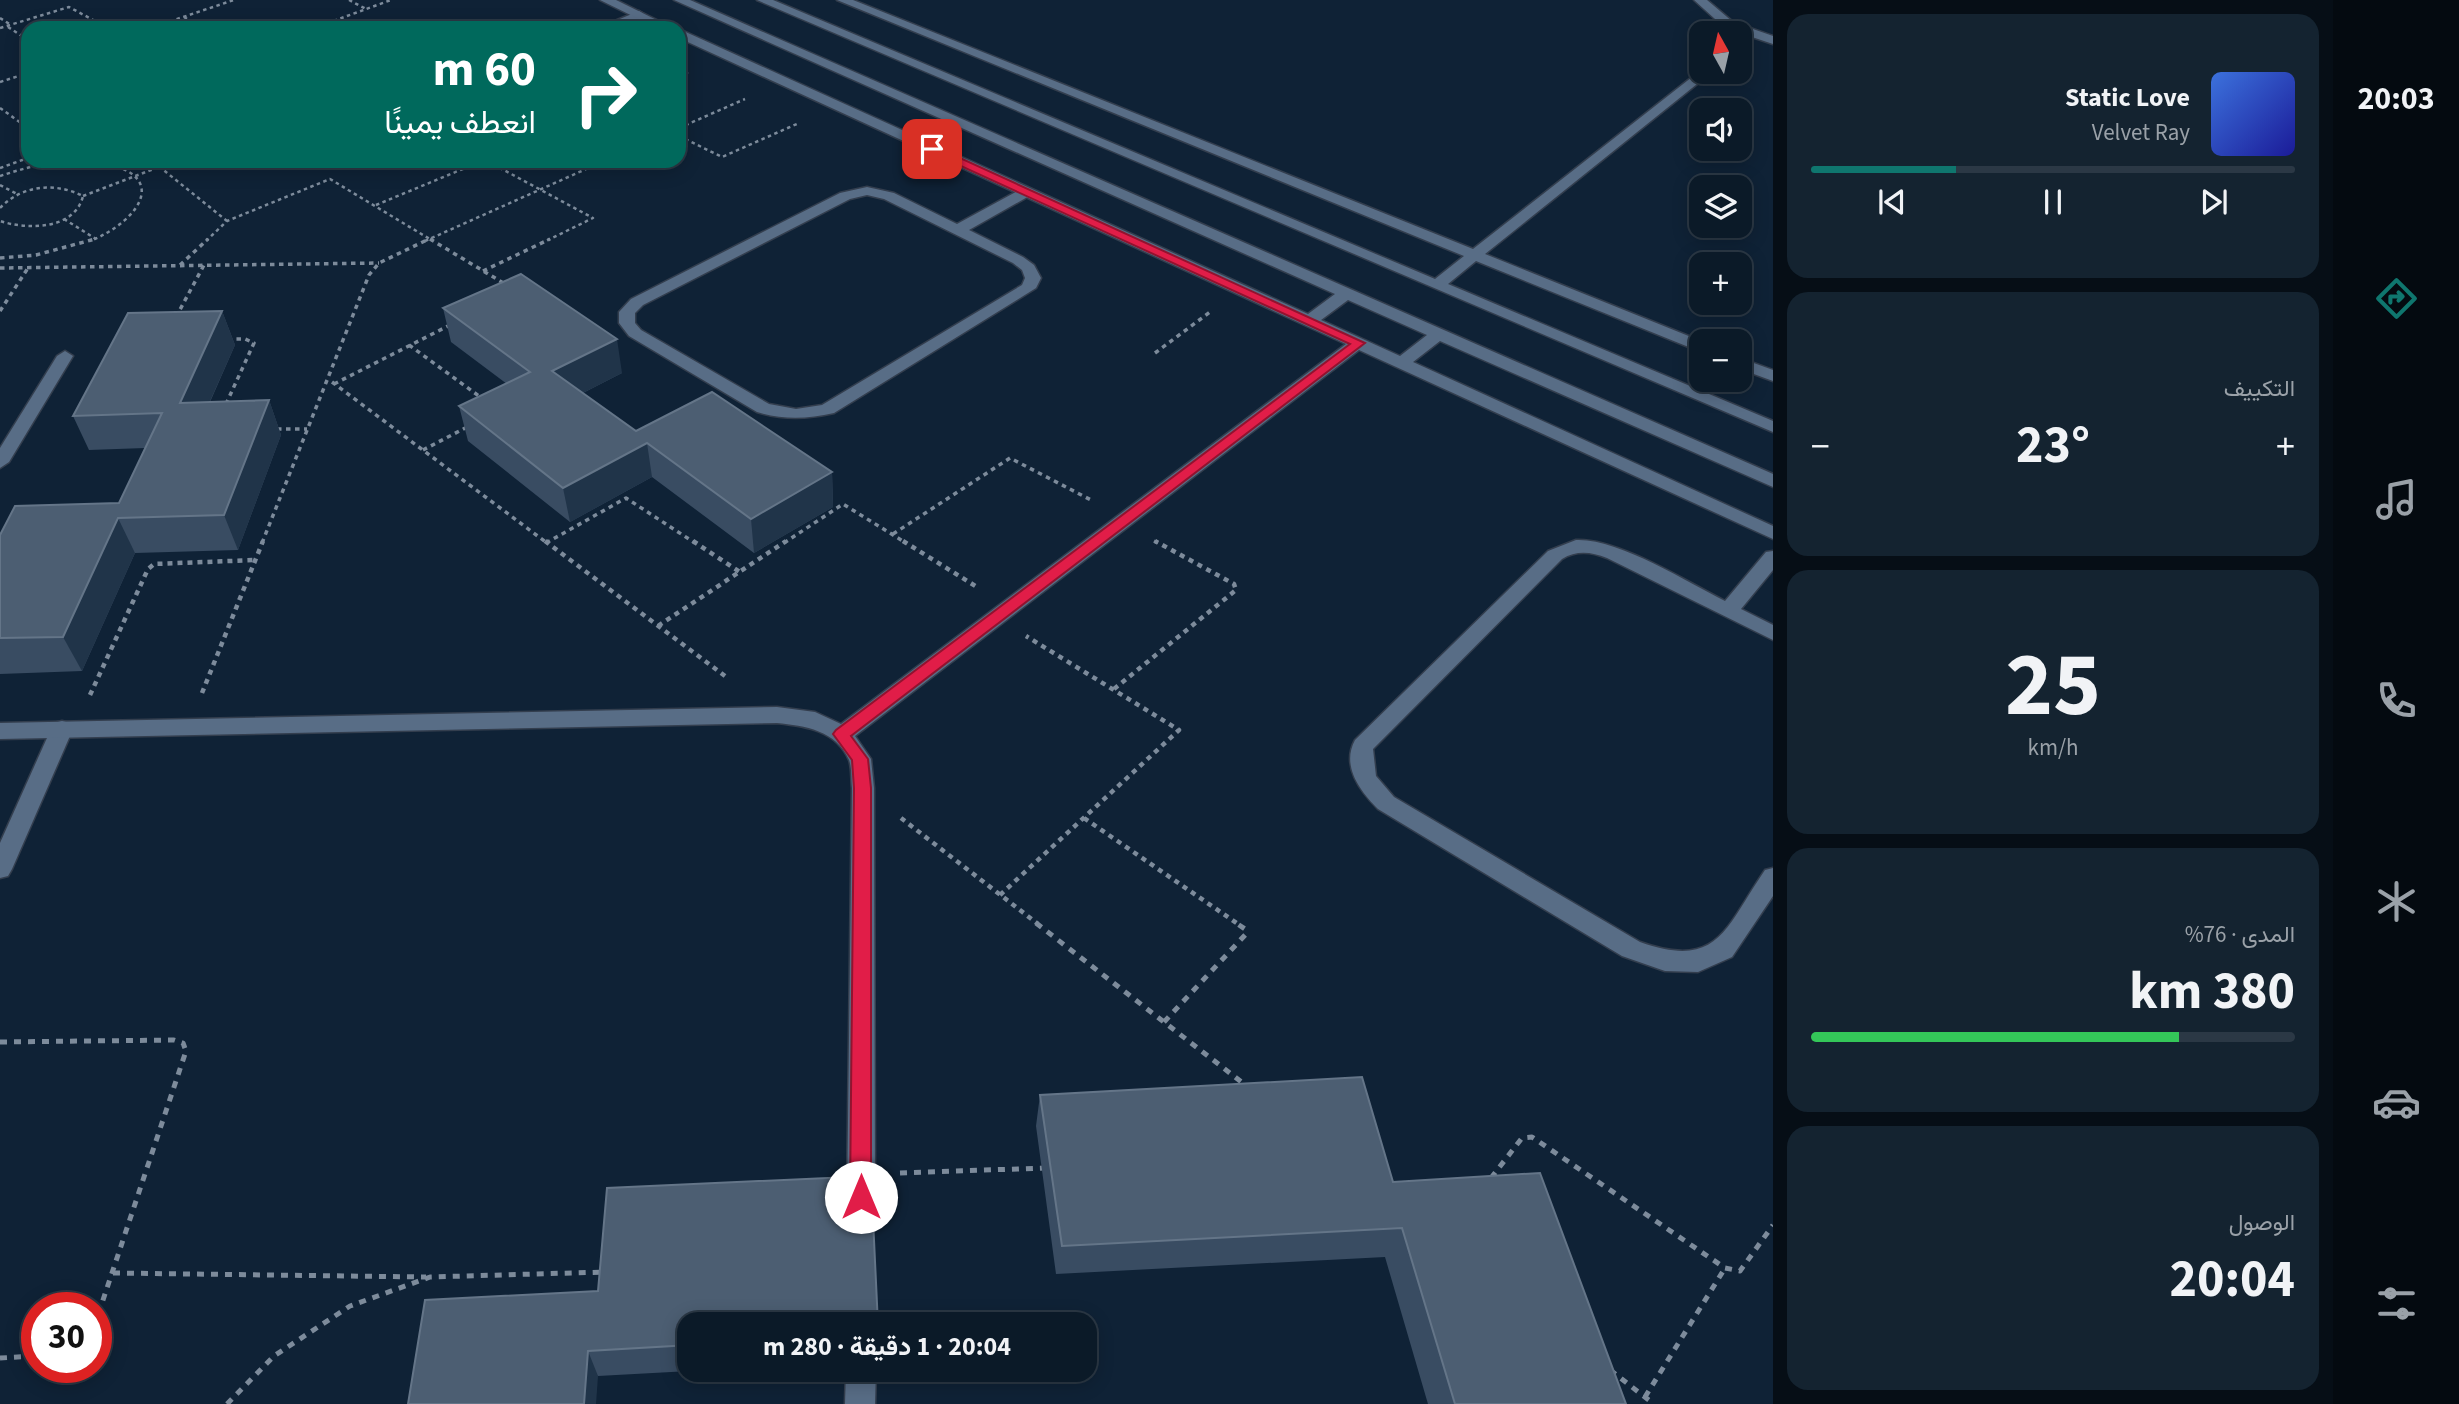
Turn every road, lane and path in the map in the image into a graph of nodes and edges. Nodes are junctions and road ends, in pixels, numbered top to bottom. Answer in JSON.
{"nodes":[{"id":1,"x":234,"y":0,"type":"edge"},
{"id":2,"x":348,"y":0,"type":"edge"},
{"id":3,"x":391,"y":0,"type":"edge"},
{"id":4,"x":606,"y":0,"type":"edge"},
{"id":5,"x":680,"y":0,"type":"edge"},
{"id":6,"x":763,"y":0,"type":"edge"},
{"id":7,"x":844,"y":0,"type":"edge"},
{"id":8,"x":1700,"y":0,"type":"edge"},
{"id":9,"x":366,"y":9,"type":"junction"},
{"id":10,"x":639,"y":15,"type":"junction"},
{"id":11,"x":184,"y":17,"type":"junction"},
{"id":12,"x":0,"y":18,"type":"edge"},
{"id":13,"x":25,"y":21,"type":"edge"},
{"id":14,"x":95,"y":21,"type":"edge"},
{"id":15,"x":172,"y":21,"type":"edge"},
{"id":16,"x":191,"y":21,"type":"edge"},
{"id":17,"x":333,"y":21,"type":"edge"},
{"id":18,"x":623,"y":21,"type":"edge"},
{"id":19,"x":652,"y":21,"type":"edge"},
{"id":20,"x":1722,"y":21,"type":"edge"},
{"id":21,"x":21,"y":22,"type":"edge"},
{"id":22,"x":9,"y":26,"type":"junction"},
{"id":23,"x":0,"y":28,"type":"edge"},
{"id":24,"x":21,"y":35,"type":"edge"},
{"id":25,"x":1752,"y":35,"type":"edge"},
{"id":26,"x":686,"y":36,"type":"edge"},
{"id":27,"x":1773,"y":40,"type":"edge"},
{"id":28,"x":21,"y":74,"type":"edge"},
{"id":29,"x":784,"y":81,"type":"junction"},
{"id":30,"x":0,"y":82,"type":"edge"},
{"id":31,"x":1691,"y":84,"type":"edge"},
{"id":32,"x":838,"y":106,"type":"junction"},
{"id":33,"x":0,"y":108,"type":"edge"},
{"id":34,"x":21,"y":123,"type":"edge"},
{"id":35,"x":686,"y":125,"type":"edge"},
{"id":36,"x":686,"y":139,"type":"edge"},
{"id":37,"x":21,"y":160,"type":"edge"},
{"id":38,"x":0,"y":168,"type":"edge"},
{"id":39,"x":30,"y":168,"type":"edge"},
{"id":40,"x":116,"y":168,"type":"edge"},
{"id":41,"x":156,"y":168,"type":"edge"},
{"id":42,"x":160,"y":168,"type":"edge"},
{"id":43,"x":465,"y":168,"type":"edge"},
{"id":44,"x":500,"y":168,"type":"edge"},
{"id":45,"x":588,"y":168,"type":"edge"},
{"id":46,"x":0,"y":176,"type":"edge"},
{"id":47,"x":135,"y":176,"type":"junction"},
{"id":48,"x":0,"y":185,"type":"edge"},
{"id":49,"x":541,"y":189,"type":"junction"},
{"id":50,"x":1026,"y":192,"type":"junction"},
{"id":51,"x":18,"y":194,"type":"junction"},
{"id":52,"x":83,"y":196,"type":"junction"},
{"id":53,"x":375,"y":205,"type":"junction"},
{"id":54,"x":0,"y":208,"type":"edge"},
{"id":55,"x":64,"y":219,"type":"junction"},
{"id":56,"x":0,"y":221,"type":"edge"},
{"id":57,"x":227,"y":221,"type":"junction"},
{"id":58,"x":958,"y":230,"type":"junction"},
{"id":59,"x":430,"y":238,"type":"junction"},
{"id":60,"x":96,"y":239,"type":"junction"},
{"id":61,"x":1474,"y":256,"type":"junction"},
{"id":62,"x":0,"y":258,"type":"edge"},
{"id":63,"x":8,"y":258,"type":"junction"},
{"id":64,"x":379,"y":263,"type":"junction"},
{"id":65,"x":180,"y":265,"type":"junction"},
{"id":66,"x":204,"y":265,"type":"junction"},
{"id":67,"x":29,"y":267,"type":"junction"},
{"id":68,"x":0,"y":268,"type":"edge"},
{"id":69,"x":483,"y":271,"type":"junction"},
{"id":70,"x":1437,"y":285,"type":"junction"},
{"id":71,"x":513,"y":288,"type":"edge"},
{"id":72,"x":1241,"y":290,"type":"junction"},
{"id":73,"x":1347,"y":293,"type":"junction"},
{"id":74,"x":0,"y":311,"type":"edge"},
{"id":75,"x":1310,"y":321,"type":"junction"},
{"id":76,"x":455,"y":322,"type":"edge"},
{"id":77,"x":173,"y":323,"type":"edge"},
{"id":78,"x":1439,"y":334,"type":"junction"},
{"id":79,"x":221,"y":339,"type":"edge"},
{"id":80,"x":1689,"y":342,"type":"edge"},
{"id":81,"x":1358,"y":343,"type":"junction"},
{"id":82,"x":410,"y":345,"type":"junction"},
{"id":83,"x":1155,"y":353,"type":"dead end"},
{"id":84,"x":65,"y":356,"type":"dead end"},
{"id":85,"x":1402,"y":363,"type":"junction"},
{"id":86,"x":1752,"y":368,"type":"edge"},
{"id":87,"x":1773,"y":376,"type":"edge"},
{"id":88,"x":327,"y":379,"type":"junction"},
{"id":89,"x":334,"y":384,"type":"junction"},
{"id":90,"x":485,"y":401,"type":"edge"},
{"id":91,"x":222,"y":412,"type":"edge"},
{"id":92,"x":472,"y":424,"type":"edge"},
{"id":93,"x":1773,"y":427,"type":"edge"},
{"id":94,"x":271,"y":429,"type":"dead end"},
{"id":95,"x":307,"y":429,"type":"junction"},
{"id":96,"x":423,"y":450,"type":"junction"},
{"id":97,"x":0,"y":462,"type":"edge"},
{"id":98,"x":1773,"y":481,"type":"edge"},
{"id":99,"x":1123,"y":521,"type":"junction"},
{"id":100,"x":1773,"y":533,"type":"edge"},
{"id":101,"x":893,"y":534,"type":"junction"},
{"id":102,"x":546,"y":542,"type":"junction"},
{"id":103,"x":1773,"y":557,"type":"edge"},
{"id":104,"x":255,"y":560,"type":"junction"},
{"id":105,"x":740,"y":572,"type":"junction"},
{"id":106,"x":1728,"y":610,"type":"junction"},
{"id":107,"x":1002,"y":613,"type":"junction"},
{"id":108,"x":658,"y":626,"type":"junction"},
{"id":109,"x":1773,"y":633,"type":"edge"},
{"id":110,"x":1114,"y":690,"type":"junction"},
{"id":111,"x":777,"y":715,"type":"junction"},
{"id":112,"x":188,"y":727,"type":"junction"},
{"id":113,"x":68,"y":729,"type":"junction"},
{"id":114,"x":0,"y":730,"type":"edge"},
{"id":115,"x":842,"y":734,"type":"junction"},
{"id":116,"x":863,"y":788,"type":"junction"},
{"id":117,"x":1084,"y":818,"type":"junction"},
{"id":118,"x":0,"y":869,"type":"edge"},
{"id":119,"x":1773,"y":877,"type":"edge"},
{"id":120,"x":1000,"y":895,"type":"junction"},
{"id":121,"x":1164,"y":1022,"type":"junction"},
{"id":122,"x":0,"y":1042,"type":"edge"},
{"id":123,"x":1252,"y":1090,"type":"edge"},
{"id":124,"x":1055,"y":1167,"type":"edge"},
{"id":125,"x":861,"y":1175,"type":"junction"},
{"id":126,"x":1483,"y":1189,"type":"edge"},
{"id":127,"x":1773,"y":1225,"type":"edge"},
{"id":128,"x":861,"y":1226,"type":"edge"},
{"id":129,"x":1725,"y":1268,"type":"junction"},
{"id":130,"x":611,"y":1272,"type":"edge"},
{"id":131,"x":113,"y":1273,"type":"junction"},
{"id":132,"x":430,"y":1277,"type":"junction"},
{"id":133,"x":106,"y":1292,"type":"edge"},
{"id":134,"x":21,"y":1357,"type":"edge"},
{"id":135,"x":0,"y":1358,"type":"edge"},
{"id":136,"x":1603,"y":1364,"type":"edge"},
{"id":137,"x":860,"y":1382,"type":"edge"},
{"id":138,"x":1645,"y":1397,"type":"junction"},
{"id":139,"x":227,"y":1404,"type":"edge"},
{"id":140,"x":860,"y":1404,"type":"edge"},
{"id":141,"x":1654,"y":1404,"type":"edge"}],
"edges":[{"from":1,"to":11,"type":"path"},
{"from":2,"to":9,"type":"path"},
{"from":3,"to":9,"type":"path"},
{"from":4,"to":10,"type":"street"},
{"from":5,"to":73,"type":"street"},
{"from":6,"to":70,"type":"street"},
{"from":7,"to":61,"type":"street"},
{"from":8,"to":20,"type":"street"},
{"from":9,"to":17,"type":"path"},
{"from":10,"to":18,"type":"street"},
{"from":10,"to":19,"type":"street"},
{"from":11,"to":15,"type":"path"},
{"from":11,"to":16,"type":"path"},
{"from":12,"to":22,"type":"path"},
{"from":13,"to":14,"type":"path"},
{"from":21,"to":22,"type":"path"},
{"from":22,"to":23,"type":"path"},
{"from":22,"to":24,"type":"path"},
{"from":25,"to":27,"type":"street"},
{"from":26,"to":29,"type":"street"},
{"from":28,"to":30,"type":"path"},
{"from":29,"to":32,"type":"street"},
{"from":29,"to":35,"type":"path"},
{"from":31,"to":61,"type":"street"},
{"from":32,"to":36,"type":"path"},
{"from":32,"to":50,"type":"street"},
{"from":33,"to":34,"type":"path"},
{"from":37,"to":38,"type":"path"},
{"from":39,"to":46,"type":"path"},
{"from":40,"to":47,"type":"path"},
{"from":41,"to":47,"type":"path"},
{"from":42,"to":57,"type":"path"},
{"from":43,"to":53,"type":"path"},
{"from":44,"to":49,"type":"path"},
{"from":45,"to":49,"type":"path"},
{"from":47,"to":52,"type":"path"},
{"from":47,"to":60,"type":"path"},
{"from":48,"to":51,"type":"path"},
{"from":49,"to":59,"type":"path"},
{"from":49,"to":69,"type":"path"},
{"from":50,"to":58,"type":"street"},
{"from":50,"to":72,"type":"street"},
{"from":51,"to":52,"type":"path"},
{"from":51,"to":54,"type":"path"},
{"from":52,"to":55,"type":"path"},
{"from":53,"to":57,"type":"path"},
{"from":53,"to":59,"type":"path"},
{"from":55,"to":56,"type":"path"},
{"from":55,"to":60,"type":"path"},
{"from":57,"to":65,"type":"path"},
{"from":58,"to":58,"type":"street"},
{"from":59,"to":64,"type":"path"},
{"from":59,"to":69,"type":"path"},
{"from":60,"to":63,"type":"path"},
{"from":61,"to":70,"type":"street"},
{"from":61,"to":80,"type":"street"},
{"from":62,"to":63,"type":"path"},
{"from":63,"to":68,"type":"path"},
{"from":64,"to":66,"type":"path"},
{"from":64,"to":88,"type":"path"},
{"from":65,"to":66,"type":"path"},
{"from":65,"to":67,"type":"path"},
{"from":66,"to":77,"type":"path"},
{"from":67,"to":68,"type":"path"},
{"from":67,"to":74,"type":"path"},
{"from":69,"to":71,"type":"path"},
{"from":70,"to":93,"type":"street"},
{"from":72,"to":75,"type":"street"},
{"from":72,"to":83,"type":"path"},
{"from":73,"to":75,"type":"street"},
{"from":73,"to":78,"type":"street"},
{"from":75,"to":81,"type":"street"},
{"from":76,"to":82,"type":"path"},
{"from":78,"to":85,"type":"street"},
{"from":78,"to":98,"type":"street"},
{"from":79,"to":91,"type":"path"},
{"from":81,"to":85,"type":"street"},
{"from":81,"to":99,"type":"street"},
{"from":82,"to":89,"type":"path"},
{"from":82,"to":90,"type":"path"},
{"from":84,"to":97,"type":"street"},
{"from":85,"to":100,"type":"street"},
{"from":86,"to":87,"type":"street"},
{"from":88,"to":89,"type":"path"},
{"from":88,"to":95,"type":"path"},
{"from":89,"to":96,"type":"path"},
{"from":92,"to":96,"type":"path"},
{"from":94,"to":95,"type":"path"},
{"from":95,"to":104,"type":"path"},
{"from":96,"to":102,"type":"path"},
{"from":99,"to":101,"type":"path"},
{"from":99,"to":107,"type":"street"},
{"from":99,"to":110,"type":"path"},
{"from":101,"to":105,"type":"path"},
{"from":101,"to":107,"type":"path"},
{"from":102,"to":105,"type":"path"},
{"from":102,"to":108,"type":"path"},
{"from":103,"to":106,"type":"street"},
{"from":104,"to":112,"type":"path"},
{"from":104,"to":113,"type":"path"},
{"from":105,"to":108,"type":"path"},
{"from":106,"to":109,"type":"street"},
{"from":106,"to":119,"type":"street"},
{"from":107,"to":110,"type":"path"},
{"from":107,"to":115,"type":"street"},
{"from":108,"to":111,"type":"path"},
{"from":110,"to":117,"type":"path"},
{"from":111,"to":112,"type":"street"},
{"from":111,"to":115,"type":"street"},
{"from":112,"to":113,"type":"street"},
{"from":113,"to":114,"type":"street"},
{"from":113,"to":118,"type":"street"},
{"from":115,"to":116,"type":"street"},
{"from":116,"to":120,"type":"path"},
{"from":116,"to":125,"type":"street"},
{"from":117,"to":120,"type":"path"},
{"from":117,"to":121,"type":"path"},
{"from":120,"to":121,"type":"path"},
{"from":121,"to":123,"type":"path"},
{"from":122,"to":131,"type":"path"},
{"from":124,"to":125,"type":"path"},
{"from":125,"to":128,"type":"street"},
{"from":126,"to":129,"type":"path"},
{"from":127,"to":129,"type":"path"},
{"from":129,"to":138,"type":"path"},
{"from":130,"to":132,"type":"path"},
{"from":131,"to":132,"type":"path"},
{"from":131,"to":133,"type":"path"},
{"from":132,"to":139,"type":"path"},
{"from":134,"to":135,"type":"path"},
{"from":136,"to":138,"type":"path"},
{"from":137,"to":140,"type":"street"},
{"from":138,"to":141,"type":"path"}]}
